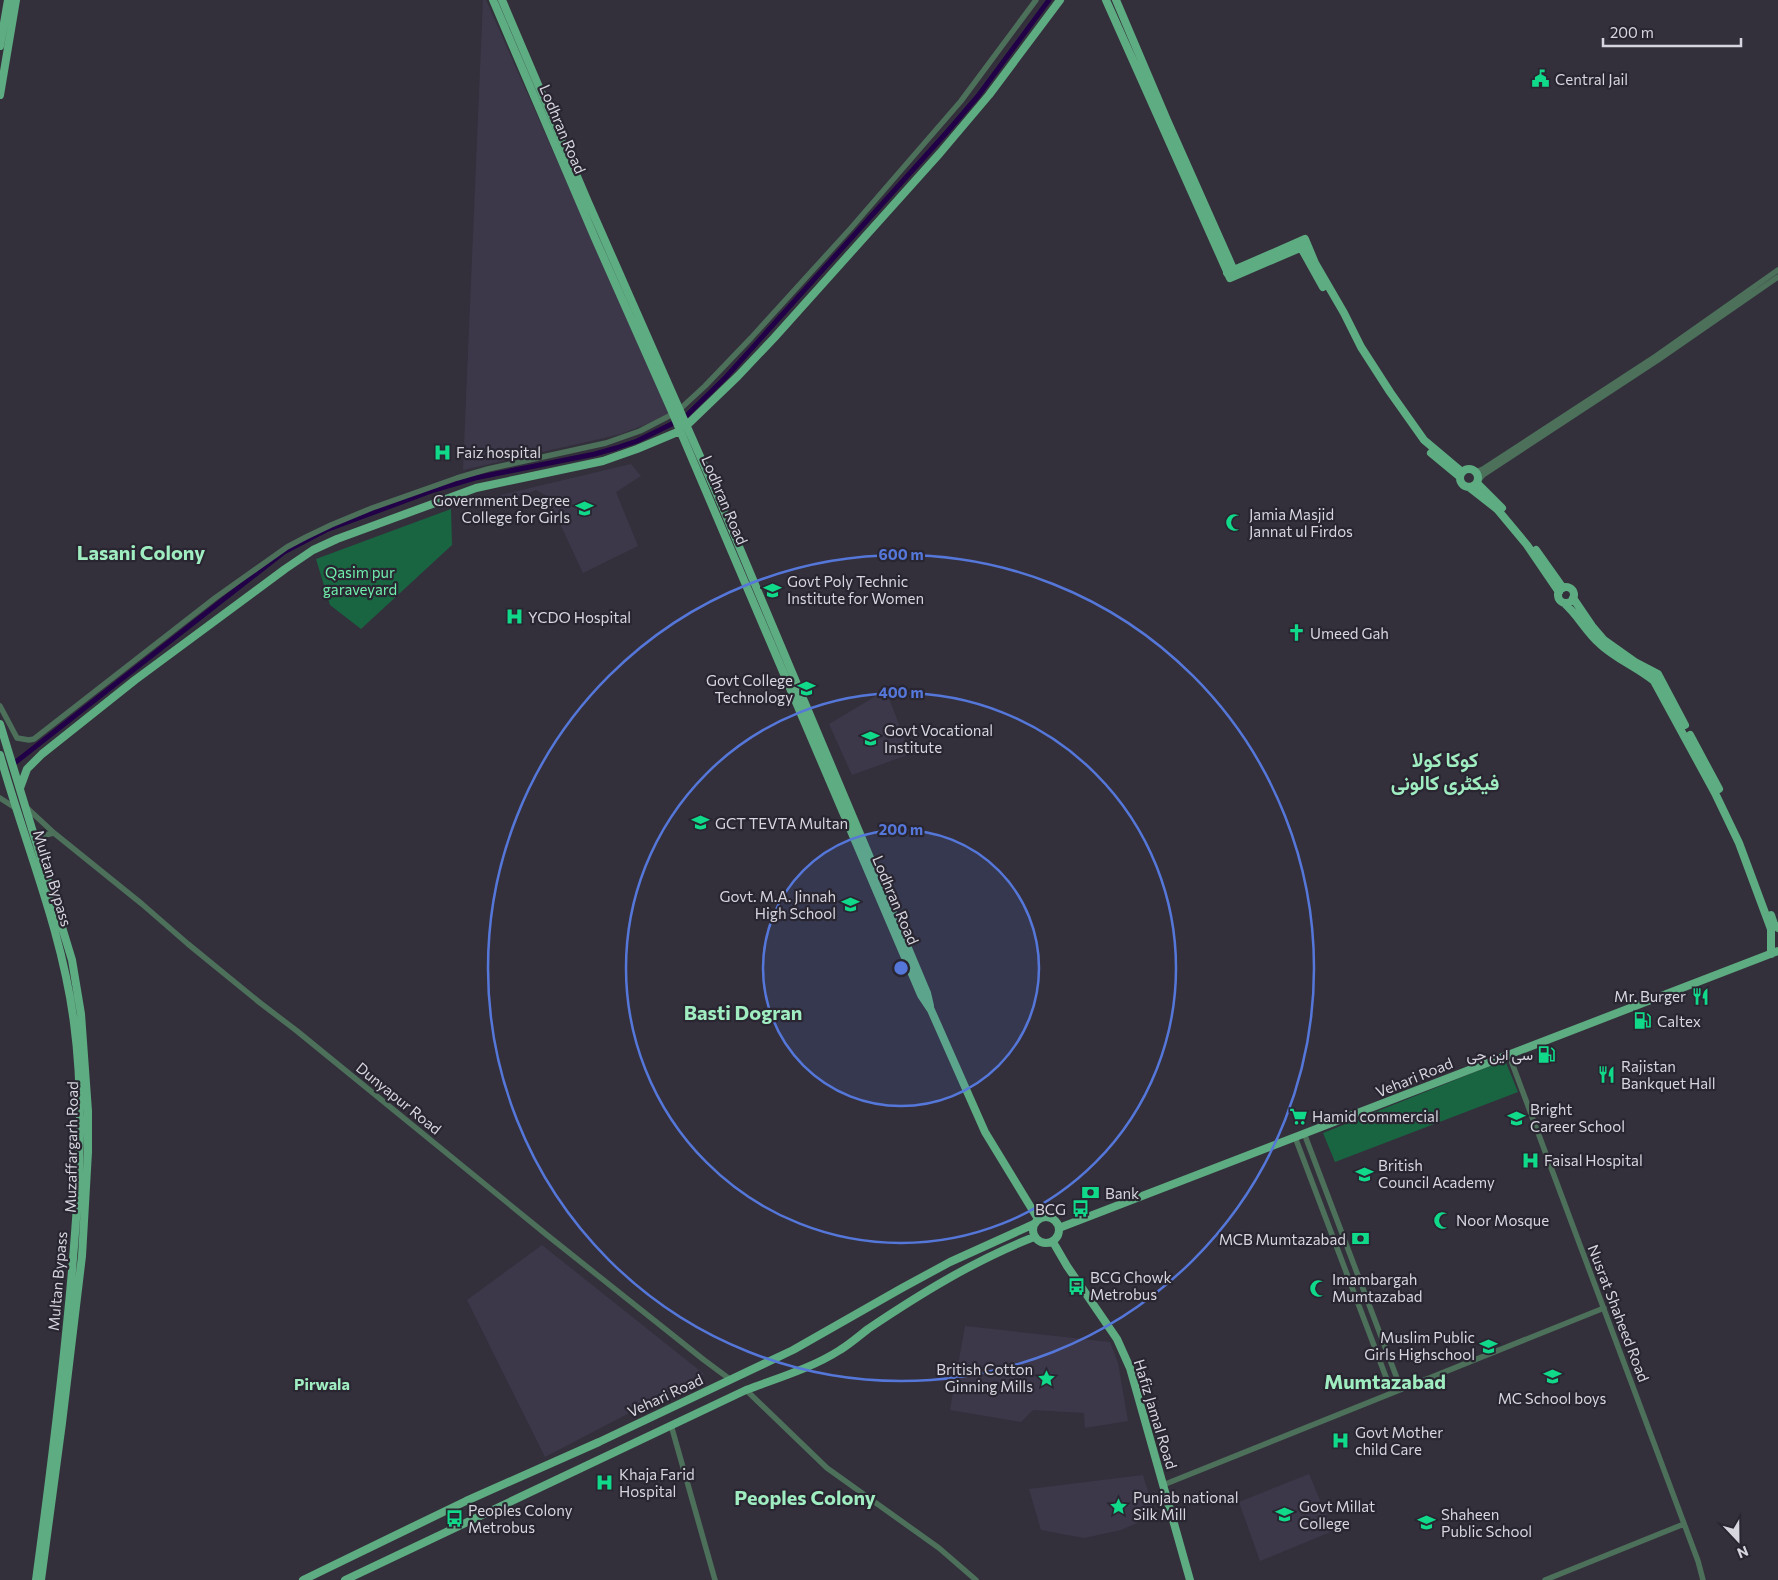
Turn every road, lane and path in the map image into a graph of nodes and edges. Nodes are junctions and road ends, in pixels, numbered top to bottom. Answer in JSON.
{"nodes":[{"id":1,"x":8,"y":0,"type":"edge"},
{"id":2,"x":16,"y":0,"type":"edge"},
{"id":3,"x":493,"y":0,"type":"edge"},
{"id":4,"x":502,"y":0,"type":"edge"},
{"id":5,"x":1036,"y":0,"type":"edge"},
{"id":6,"x":1060,"y":0,"type":"edge"},
{"id":7,"x":1106,"y":0,"type":"edge"},
{"id":8,"x":1116,"y":0,"type":"edge"},
{"id":9,"x":0,"y":46,"type":"edge"},
{"id":10,"x":0,"y":95,"type":"edge"},
{"id":11,"x":1778,"y":270,"type":"edge"},
{"id":12,"x":1232,"y":273,"type":"junction"},
{"id":13,"x":1778,"y":277,"type":"edge"},
{"id":14,"x":1672,"y":348,"type":"junction"},
{"id":15,"x":676,"y":412,"type":"junction"},
{"id":16,"x":682,"y":427,"type":"junction"},
{"id":17,"x":1539,"y":436,"type":"junction"},
{"id":18,"x":1476,"y":472,"type":"junction"},
{"id":19,"x":1461,"y":475,"type":"junction"},
{"id":20,"x":1477,"y":482,"type":"junction"},
{"id":21,"x":1469,"y":487,"type":"junction"},
{"id":22,"x":1561,"y":590,"type":"junction"},
{"id":23,"x":1573,"y":598,"type":"junction"},
{"id":24,"x":1564,"y":603,"type":"junction"},
{"id":25,"x":0,"y":706,"type":"edge"},
{"id":26,"x":0,"y":724,"type":"edge"},
{"id":27,"x":1,"y":758,"type":"edge"},
{"id":28,"x":20,"y":788,"type":"junction"},
{"id":29,"x":0,"y":798,"type":"edge"},
{"id":30,"x":26,"y":807,"type":"junction"},
{"id":31,"x":17,"y":808,"type":"junction"},
{"id":32,"x":54,"y":833,"type":"junction"},
{"id":33,"x":37,"y":844,"type":"junction"},
{"id":34,"x":57,"y":924,"type":"junction"},
{"id":35,"x":1778,"y":928,"type":"edge"},
{"id":36,"x":1775,"y":953,"type":"edge"},
{"id":37,"x":1509,"y":1055,"type":"junction"},
{"id":38,"x":1304,"y":1133,"type":"junction"},
{"id":39,"x":1295,"y":1137,"type":"junction"},
{"id":40,"x":1036,"y":1222,"type":"junction"},
{"id":41,"x":1059,"y":1228,"type":"junction"},
{"id":42,"x":1034,"y":1238,"type":"junction"},
{"id":43,"x":1053,"y":1242,"type":"junction"},
{"id":44,"x":1604,"y":1308,"type":"junction"},
{"id":45,"x":731,"y":1380,"type":"junction"},
{"id":46,"x":1401,"y":1389,"type":"junction"},
{"id":47,"x":746,"y":1390,"type":"junction"},
{"id":48,"x":1392,"y":1393,"type":"junction"},
{"id":49,"x":671,"y":1425,"type":"junction"},
{"id":50,"x":1163,"y":1485,"type":"junction"},
{"id":51,"x":1684,"y":1524,"type":"junction"},
{"id":52,"x":36,"y":1580,"type":"edge"},
{"id":53,"x":41,"y":1580,"type":"edge"},
{"id":54,"x":303,"y":1580,"type":"edge"},
{"id":55,"x":344,"y":1580,"type":"edge"},
{"id":56,"x":715,"y":1580,"type":"edge"},
{"id":57,"x":976,"y":1580,"type":"edge"},
{"id":58,"x":1190,"y":1580,"type":"edge"},
{"id":59,"x":1545,"y":1580,"type":"edge"},
{"id":60,"x":1703,"y":1580,"type":"edge"}],
"edges":[{"from":1,"to":9,"type":"main road"},
{"from":2,"to":10,"type":"main road"},
{"from":3,"to":15,"type":"main road","name":"Lodhran Road"},
{"from":4,"to":15,"type":"main road","name":"Lodhran Road"},
{"from":5,"to":15,"type":"street"},
{"from":6,"to":16,"type":"main road"},
{"from":7,"to":12,"type":"main road"},
{"from":8,"to":12,"type":"main road"},
{"from":11,"to":14,"type":"street"},
{"from":12,"to":19,"type":"main road"},
{"from":13,"to":14,"type":"street"},
{"from":14,"to":17,"type":"street"},
{"from":15,"to":16,"type":"main road","name":"Lodhran Road"},
{"from":15,"to":25,"type":"street"},
{"from":16,"to":28,"type":"main road"},
{"from":16,"to":40,"type":"main road","name":"Lodhran Road"},
{"from":17,"to":18,"type":"street"},
{"from":17,"to":20,"type":"street"},
{"from":18,"to":19,"type":"main road"},
{"from":18,"to":20,"type":"main road"},
{"from":19,"to":21,"type":"main road"},
{"from":20,"to":21,"type":"main road"},
{"from":20,"to":22,"type":"main road"},
{"from":21,"to":22,"type":"main road"},
{"from":22,"to":23,"type":"main road"},
{"from":22,"to":24,"type":"main road"},
{"from":23,"to":24,"type":"main road"},
{"from":23,"to":35,"type":"main road"},
{"from":24,"to":36,"type":"main road"},
{"from":26,"to":28,"type":"main road","name":"Muzaffargarh Road"},
{"from":27,"to":31,"type":"main road","name":"Multan Bypass"},
{"from":28,"to":30,"type":"main road","name":"Muzaffargarh Road"},
{"from":29,"to":31,"type":"street"},
{"from":30,"to":32,"type":"street","name":"Dunyapur Road"},
{"from":30,"to":33,"type":"main road","name":"Muzaffargarh Road"},
{"from":31,"to":34,"type":"main road","name":"Multan Bypass"},
{"from":32,"to":33,"type":"street"},
{"from":32,"to":45,"type":"street","name":"Dunyapur Road"},
{"from":33,"to":34,"type":"main road","name":"Muzaffargarh Road"},
{"from":34,"to":52,"type":"main road","name":"Multan Bypass"},
{"from":34,"to":53,"type":"main road","name":"Muzaffargarh Road"},
{"from":36,"to":37,"type":"main road","name":"Vehari Road"},
{"from":37,"to":38,"type":"main road","name":"Vehari Road"},
{"from":37,"to":44,"type":"street","name":"Nusrat Shaheed Road"},
{"from":38,"to":39,"type":"main road","name":"Vehari Road"},
{"from":38,"to":46,"type":"street"},
{"from":39,"to":41,"type":"main road","name":"Vehari Road"},
{"from":39,"to":48,"type":"street"},
{"from":40,"to":41,"type":"main road"},
{"from":40,"to":42,"type":"main road"},
{"from":40,"to":45,"type":"main road","name":"Vehari Road"},
{"from":41,"to":43,"type":"main road"},
{"from":42,"to":43,"type":"main road"},
{"from":42,"to":47,"type":"main road","name":"Vehari Road"},
{"from":43,"to":50,"type":"main road","name":"Hafiz Jamal Road"},
{"from":44,"to":46,"type":"street"},
{"from":44,"to":51,"type":"street","name":"Nusrat Shaheed Road"},
{"from":45,"to":54,"type":"main road","name":"Vehari Road"},
{"from":46,"to":48,"type":"street"},
{"from":47,"to":49,"type":"main road","name":"Vehari Road"},
{"from":47,"to":57,"type":"street"},
{"from":48,"to":50,"type":"street"},
{"from":49,"to":55,"type":"main road","name":"Vehari Road"},
{"from":49,"to":56,"type":"street"},
{"from":50,"to":58,"type":"main road","name":"Hafiz Jamal Road"},
{"from":51,"to":59,"type":"street"},
{"from":51,"to":60,"type":"street","name":"Nusrat Shaheed Road"}]}
